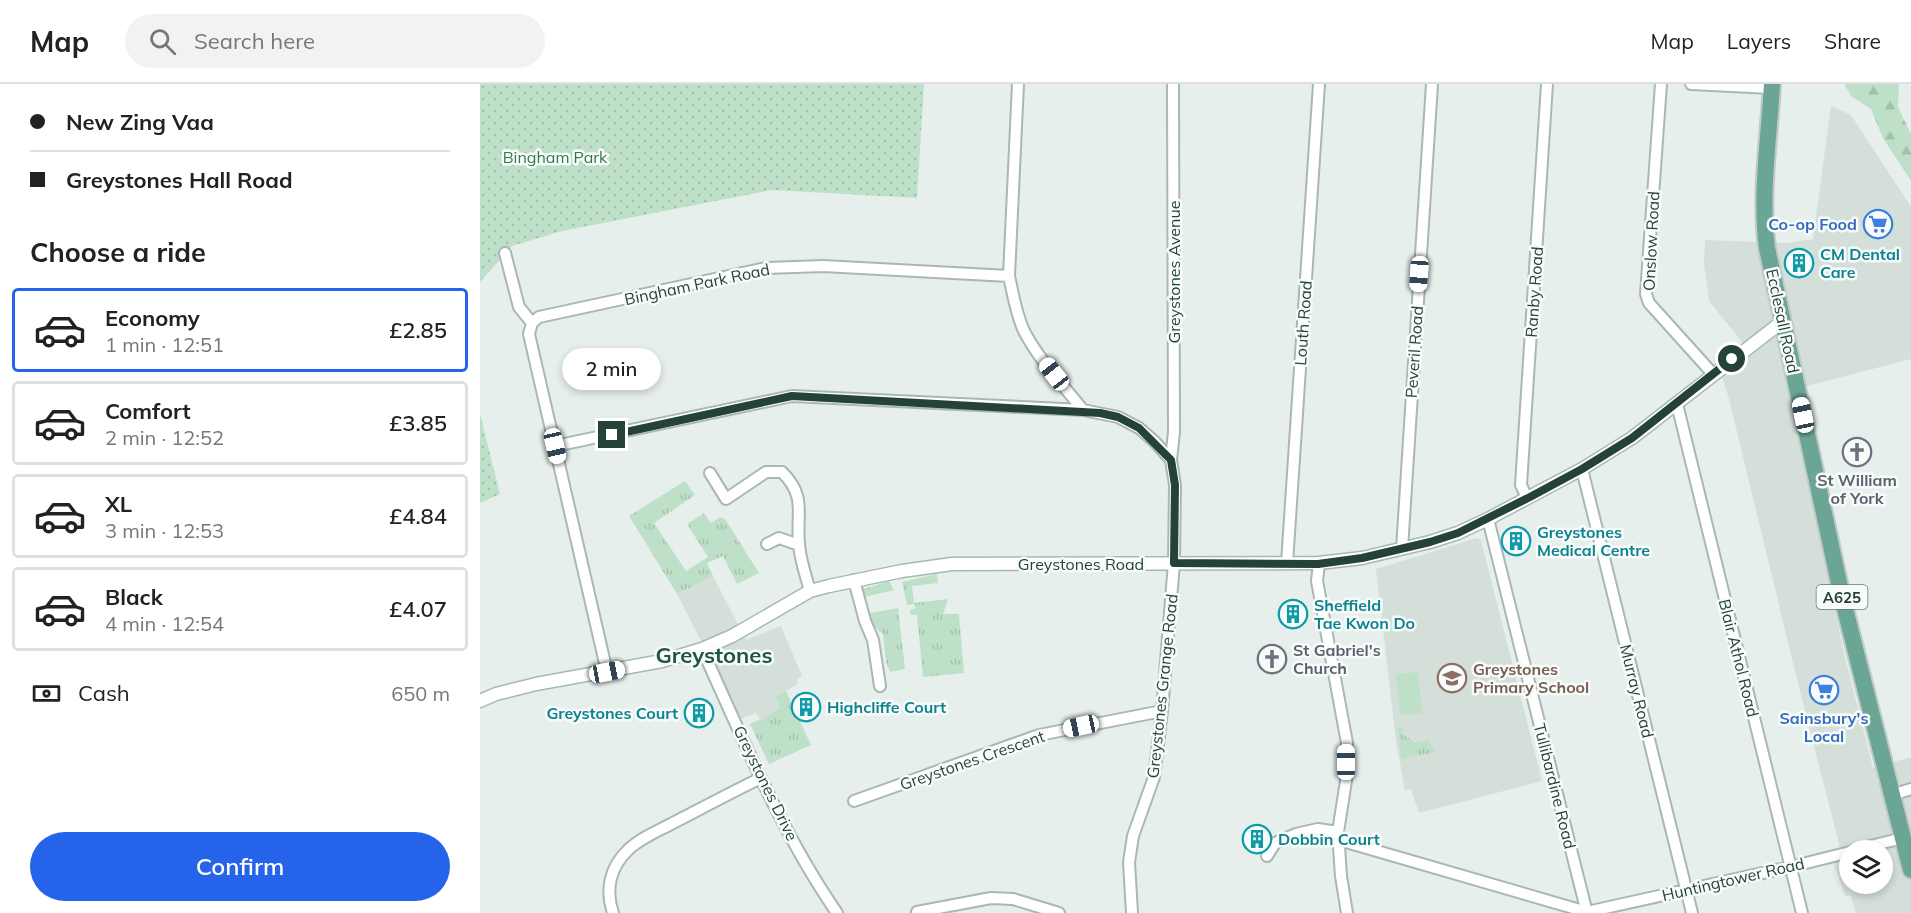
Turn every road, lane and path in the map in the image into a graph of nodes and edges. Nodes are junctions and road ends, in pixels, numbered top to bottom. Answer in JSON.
{"nodes":[{"id":1,"x":1018,"y":84,"type":"edge"},
{"id":2,"x":1173,"y":84,"type":"edge"},
{"id":3,"x":1319,"y":84,"type":"edge"},
{"id":4,"x":1432,"y":84,"type":"edge"},
{"id":5,"x":1547,"y":84,"type":"edge"},
{"id":6,"x":1661,"y":84,"type":"edge"},
{"id":7,"x":1690,"y":84,"type":"edge"},
{"id":8,"x":1772,"y":86,"type":"edge"},
{"id":9,"x":505,"y":252,"type":"dead end"},
{"id":10,"x":1009,"y":276,"type":"junction"},
{"id":11,"x":1783,"y":321,"type":"junction"},
{"id":12,"x":532,"y":323,"type":"junction"},
{"id":13,"x":1713,"y":374,"type":"junction"},
{"id":14,"x":1677,"y":404,"type":"junction"},
{"id":15,"x":1083,"y":410,"type":"junction"},
{"id":16,"x":555,"y":446,"type":"junction"},
{"id":17,"x":1171,"y":460,"type":"junction"},
{"id":18,"x":1582,"y":469,"type":"junction"},
{"id":19,"x":710,"y":473,"type":"dead end"},
{"id":20,"x":1527,"y":498,"type":"junction"},
{"id":21,"x":1488,"y":519,"type":"junction"},
{"id":22,"x":767,"y":544,"type":"dead end"},
{"id":23,"x":799,"y":545,"type":"junction"},
{"id":24,"x":1402,"y":549,"type":"junction"},
{"id":25,"x":1174,"y":563,"type":"junction"},
{"id":26,"x":1287,"y":563,"type":"junction"},
{"id":27,"x":1318,"y":564,"type":"junction"},
{"id":28,"x":854,"y":580,"type":"junction"},
{"id":29,"x":810,"y":591,"type":"junction"},
{"id":30,"x":702,"y":650,"type":"junction"},
{"id":31,"x":607,"y":672,"type":"junction"},
{"id":32,"x":880,"y":686,"type":"dead end"},
{"id":33,"x":480,"y":701,"type":"edge"},
{"id":34,"x":1162,"y":711,"type":"junction"},
{"id":35,"x":761,"y":778,"type":"junction"},
{"id":36,"x":1911,"y":789,"type":"edge"},
{"id":37,"x":1892,"y":795,"type":"junction"},
{"id":38,"x":854,"y":801,"type":"dead end"},
{"id":39,"x":1338,"y":836,"type":"junction"},
{"id":40,"x":1903,"y":838,"type":"junction"},
{"id":41,"x":1893,"y":841,"type":"edge"},
{"id":42,"x":1839,"y":854,"type":"edge"},
{"id":43,"x":1267,"y":856,"type":"dead end"},
{"id":44,"x":1790,"y":867,"type":"junction"},
{"id":45,"x":1911,"y":870,"type":"edge"},
{"id":46,"x":1686,"y":890,"type":"junction"},
{"id":47,"x":917,"y":912,"type":"edge"},
{"id":48,"x":614,"y":913,"type":"edge"},
{"id":49,"x":837,"y":913,"type":"edge"},
{"id":50,"x":1059,"y":913,"type":"edge"},
{"id":51,"x":1132,"y":913,"type":"edge"},
{"id":52,"x":1347,"y":913,"type":"edge"},
{"id":53,"x":1587,"y":913,"type":"edge"},
{"id":54,"x":1692,"y":913,"type":"edge"},
{"id":55,"x":1802,"y":913,"type":"edge"}],
"edges":[{"from":1,"to":10,"type":"street"},
{"from":2,"to":17,"type":"street","name":"Greystones Avenue"},
{"from":3,"to":26,"type":"street","name":"Louth Road"},
{"from":4,"to":24,"type":"street","name":"Peveril Road"},
{"from":5,"to":20,"type":"street","name":"Ranby Road"},
{"from":6,"to":13,"type":"street","name":"Onslow Road"},
{"from":7,"to":8,"type":"street"},
{"from":8,"to":11,"type":"main road","name":"Ecclesall Road","number":"A625"},
{"from":9,"to":12,"type":"street"},
{"from":10,"to":12,"type":"street","name":"Bingham Park Road"},
{"from":10,"to":15,"type":"street"},
{"from":11,"to":13,"type":"street","name":"Greystones Road"},
{"from":11,"to":37,"type":"main road","name":"Ecclesall Road","number":"A625"},
{"from":12,"to":16,"type":"street"},
{"from":13,"to":14,"type":"street","name":"Greystones Road"},
{"from":14,"to":18,"type":"street","name":"Greystones Road"},
{"from":14,"to":44,"type":"street","name":"Blair Athol Road"},
{"from":15,"to":16,"type":"street"},
{"from":15,"to":17,"type":"street"},
{"from":16,"to":31,"type":"street"},
{"from":17,"to":25,"type":"street","name":"Greystones Avenue"},
{"from":18,"to":20,"type":"street","name":"Greystones Road"},
{"from":18,"to":46,"type":"street","name":"Murray Road"},
{"from":19,"to":23,"type":"street"},
{"from":20,"to":21,"type":"street","name":"Greystones Road"},
{"from":21,"to":24,"type":"street","name":"Greystones Road"},
{"from":21,"to":53,"type":"street","name":"Tullibardine Road"},
{"from":22,"to":23,"type":"street"},
{"from":23,"to":29,"type":"street"},
{"from":24,"to":27,"type":"street","name":"Greystones Road"},
{"from":25,"to":26,"type":"street","name":"Greystones Road"},
{"from":25,"to":28,"type":"street","name":"Greystones Road"},
{"from":25,"to":34,"type":"street","name":"Greystones Grange Road"},
{"from":26,"to":27,"type":"street","name":"Greystones Road"},
{"from":27,"to":39,"type":"street"},
{"from":28,"to":29,"type":"street","name":"Greystones Road"},
{"from":28,"to":32,"type":"street"},
{"from":29,"to":30,"type":"street","name":"Greystones Road"},
{"from":30,"to":31,"type":"street","name":"Greystones Road"},
{"from":30,"to":35,"type":"street","name":"Greystones Drive"},
{"from":31,"to":33,"type":"street","name":"Greystones Road"},
{"from":34,"to":38,"type":"street","name":"Greystones Crescent"},
{"from":34,"to":51,"type":"street","name":"Greystones Grange Road"},
{"from":35,"to":48,"type":"street"},
{"from":35,"to":49,"type":"street","name":"Greystones Drive"},
{"from":36,"to":37,"type":"street"},
{"from":37,"to":40,"type":"main road","name":"Ecclesall Road","number":"A625"},
{"from":39,"to":43,"type":"street"},
{"from":39,"to":52,"type":"street"},
{"from":39,"to":53,"type":"street","name":"Huntingtower Road"},
{"from":40,"to":41,"type":"street","name":"Huntingtower Road"},
{"from":40,"to":45,"type":"main road","name":"Ecclesall Road","number":"A625"},
{"from":42,"to":44,"type":"street","name":"Huntingtower Road"},
{"from":44,"to":46,"type":"street","name":"Huntingtower Road"},
{"from":44,"to":55,"type":"street","name":"Blair Athol Road"},
{"from":46,"to":53,"type":"street","name":"Huntingtower Road"},
{"from":46,"to":54,"type":"street","name":"Murray Road"},
{"from":47,"to":50,"type":"street"}]}
